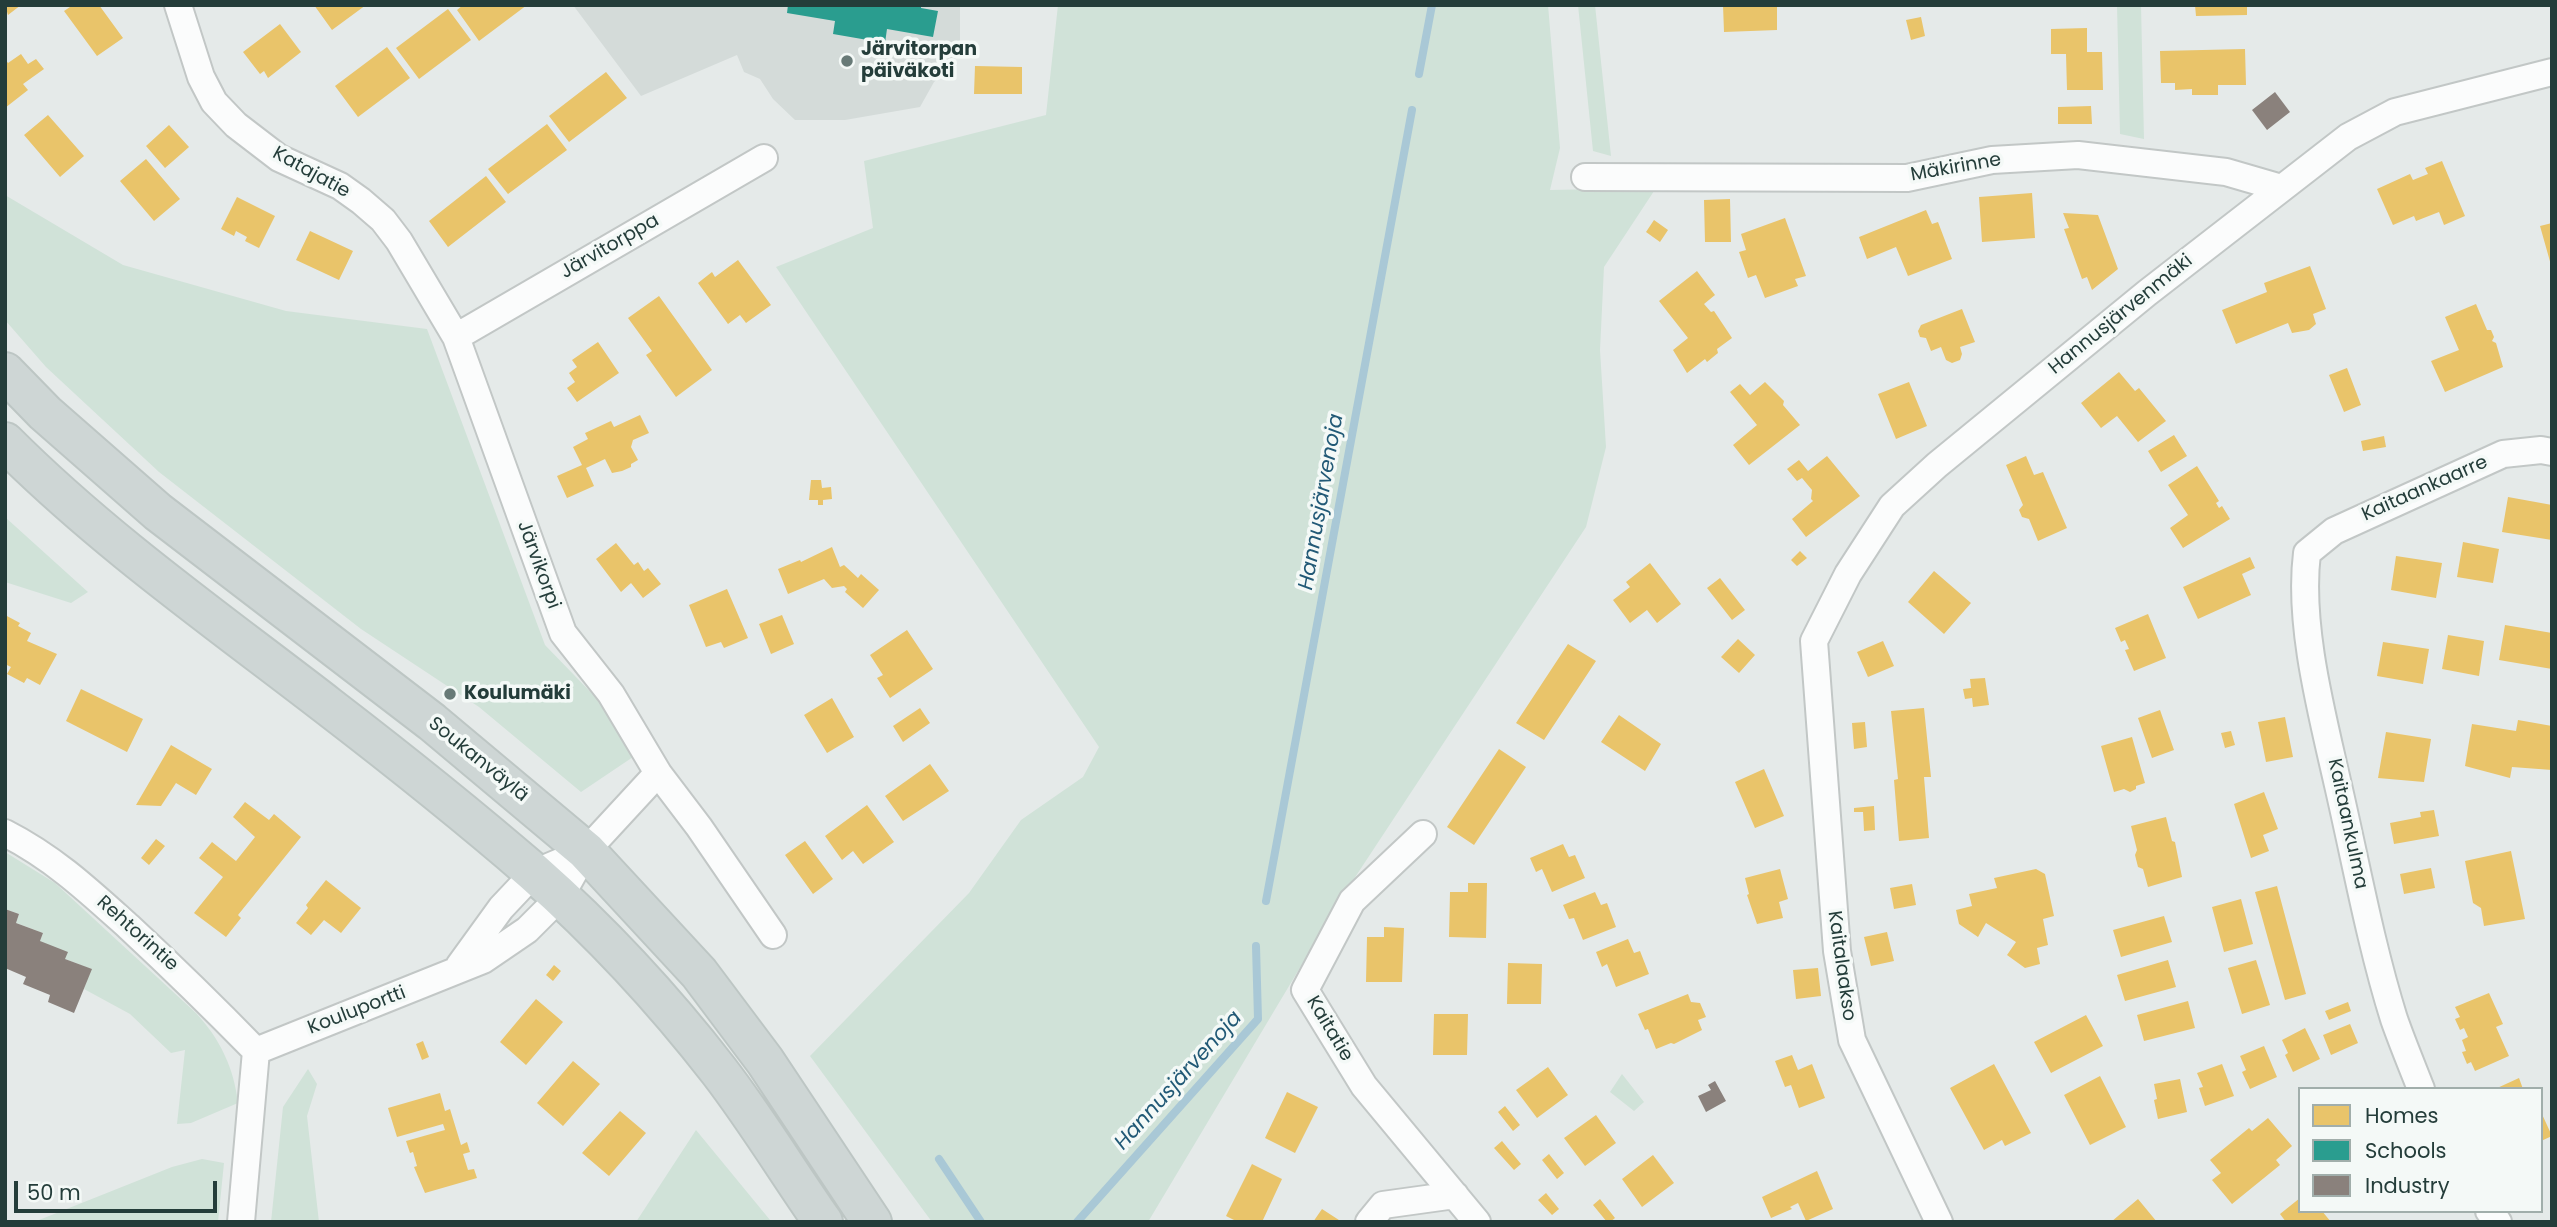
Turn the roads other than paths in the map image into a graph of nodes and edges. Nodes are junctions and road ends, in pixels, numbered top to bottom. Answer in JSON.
{"nodes":[{"id":1,"x":178,"y":5,"type":"edge"},
{"id":2,"x":2552,"y":72,"type":"edge"},
{"id":3,"x":764,"y":158,"type":"dead end"},
{"id":4,"x":1585,"y":177,"type":"dead end"},
{"id":5,"x":2281,"y":188,"type":"junction"},
{"id":6,"x":456,"y":337,"type":"junction"},
{"id":7,"x":5,"y":372,"type":"edge"},
{"id":8,"x":5,"y":442,"type":"edge"},
{"id":9,"x":2552,"y":452,"type":"edge"},
{"id":10,"x":2307,"y":553,"type":"joint"},
{"id":11,"x":1817,"y":690,"type":"joint"},
{"id":12,"x":658,"y":773,"type":"junction"},
{"id":13,"x":5,"y":833,"type":"edge"},
{"id":14,"x":1423,"y":834,"type":"dead end"},
{"id":15,"x":586,"y":851,"type":"junction"},
{"id":16,"x":547,"y":885,"type":"junction"},
{"id":17,"x":773,"y":935,"type":"dead end"},
{"id":18,"x":457,"y":968,"type":"junction"},
{"id":19,"x":256,"y":1051,"type":"junction"},
{"id":20,"x":2420,"y":1087,"type":"edge"},
{"id":21,"x":1455,"y":1195,"type":"junction"},
{"id":22,"x":241,"y":1222,"type":"edge"},
{"id":23,"x":823,"y":1222,"type":"edge"},
{"id":24,"x":872,"y":1222,"type":"edge"},
{"id":25,"x":1369,"y":1222,"type":"edge"},
{"id":26,"x":1477,"y":1222,"type":"edge"},
{"id":27,"x":1939,"y":1222,"type":"edge"}],
"edges":[{"from":1,"to":6,"type":"street","name":"Katajatie"},
{"from":2,"to":5,"type":"street","name":"Hannusjärvenmäki"},
{"from":3,"to":6,"type":"street","name":"Järvitorppa"},
{"from":4,"to":5,"type":"street","name":"Mäkirinne"},
{"from":5,"to":11,"type":"street","name":"Hannusjärvenmäki"},
{"from":6,"to":12,"type":"street","name":"Järvikorpi"},
{"from":7,"to":15,"type":"main road","name":"Soukanväylä"},
{"from":8,"to":16,"type":"main road"},
{"from":9,"to":10,"type":"street","name":"Kaitaankaarre"},
{"from":10,"to":20,"type":"street","name":"Kaitaankulma"},
{"from":11,"to":27,"type":"street","name":"Kaitalaakso"},
{"from":12,"to":15,"type":"street"},
{"from":12,"to":17,"type":"street","name":"Järvikorpi"},
{"from":13,"to":19,"type":"street","name":"Rehtorintie"},
{"from":14,"to":21,"type":"street","name":"Kaitatie"},
{"from":15,"to":16,"type":"street","name":"Kouluportti"},
{"from":15,"to":16,"type":"street","name":"Kouluportti"},
{"from":15,"to":24,"type":"main road","name":"Soukanväylä"},
{"from":16,"to":18,"type":"street","name":"Kouluportti"},
{"from":16,"to":18,"type":"street","name":"Kouluportti"},
{"from":16,"to":23,"type":"main road"},
{"from":18,"to":19,"type":"street","name":"Kouluportti"},
{"from":19,"to":22,"type":"street"},
{"from":21,"to":25,"type":"street"},
{"from":21,"to":26,"type":"street","name":"Kaitatie"}]}
